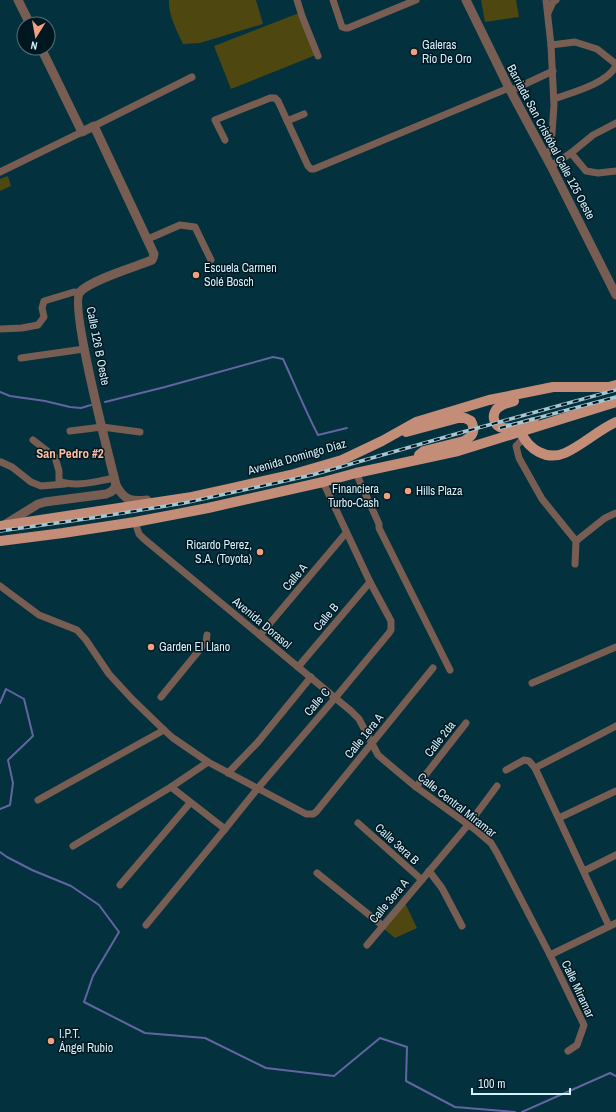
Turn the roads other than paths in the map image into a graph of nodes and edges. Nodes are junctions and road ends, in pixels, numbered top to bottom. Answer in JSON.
{"nodes":[{"id":1,"x":18,"y":0,"type":"edge"},
{"id":2,"x":297,"y":0,"type":"edge"},
{"id":3,"x":333,"y":0,"type":"edge"},
{"id":4,"x":416,"y":0,"type":"edge"},
{"id":5,"x":466,"y":0,"type":"edge"},
{"id":6,"x":546,"y":0,"type":"edge"},
{"id":7,"x":556,"y":0,"type":"edge"},
{"id":8,"x":547,"y":13,"type":"junction"},
{"id":9,"x":26,"y":16,"type":"edge"},
{"id":10,"x":551,"y":45,"type":"junction"},
{"id":11,"x":45,"y":56,"type":"edge"},
{"id":12,"x":318,"y":56,"type":"dead end"},
{"id":13,"x":616,"y":65,"type":"edge"},
{"id":14,"x":553,"y":71,"type":"junction"},
{"id":15,"x":192,"y":77,"type":"dead end"},
{"id":16,"x":509,"y":90,"type":"junction"},
{"id":17,"x":554,"y":99,"type":"junction"},
{"id":18,"x":304,"y":114,"type":"dead end"},
{"id":19,"x":287,"y":121,"type":"junction"},
{"id":20,"x":616,"y":122,"type":"edge"},
{"id":21,"x":94,"y":126,"type":"junction"},
{"id":22,"x":82,"y":132,"type":"junction"},
{"id":23,"x":225,"y":140,"type":"dead end"},
{"id":24,"x":572,"y":153,"type":"junction"},
{"id":25,"x":545,"y":154,"type":"junction"},
{"id":26,"x":551,"y":166,"type":"junction"},
{"id":27,"x":616,"y":171,"type":"edge"},
{"id":28,"x":0,"y":172,"type":"edge"},
{"id":29,"x":148,"y":239,"type":"junction"},
{"id":30,"x":211,"y":260,"type":"dead end"},
{"id":31,"x":79,"y":293,"type":"junction"},
{"id":32,"x":616,"y":295,"type":"edge"},
{"id":33,"x":0,"y":329,"type":"edge"},
{"id":34,"x":84,"y":349,"type":"junction"},
{"id":35,"x":21,"y":358,"type":"dead end"},
{"id":36,"x":616,"y":385,"type":"edge"},
{"id":37,"x":578,"y":386,"type":"junction"},
{"id":38,"x":616,"y":402,"type":"edge"},
{"id":39,"x":601,"y":407,"type":"junction"},
{"id":40,"x":616,"y":422,"type":"edge"},
{"id":41,"x":102,"y":426,"type":"junction"},
{"id":42,"x":70,"y":431,"type":"dead end"},
{"id":43,"x":140,"y":432,"type":"dead end"},
{"id":44,"x":523,"y":436,"type":"junction"},
{"id":45,"x":33,"y":440,"type":"dead end"},
{"id":46,"x":382,"y":440,"type":"junction"},
{"id":47,"x":1,"y":462,"type":"edge"},
{"id":48,"x":405,"y":462,"type":"junction"},
{"id":49,"x":354,"y":474,"type":"junction"},
{"id":50,"x":115,"y":482,"type":"junction"},
{"id":51,"x":323,"y":482,"type":"junction"},
{"id":52,"x":67,"y":484,"type":"junction"},
{"id":53,"x":192,"y":497,"type":"junction"},
{"id":54,"x":616,"y":513,"type":"edge"},
{"id":55,"x":135,"y":522,"type":"junction"},
{"id":56,"x":1,"y":526,"type":"edge"},
{"id":57,"x":346,"y":533,"type":"junction"},
{"id":58,"x":0,"y":541,"type":"edge"},
{"id":59,"x":576,"y":541,"type":"junction"},
{"id":60,"x":575,"y":564,"type":"dead end"},
{"id":61,"x":370,"y":582,"type":"junction"},
{"id":62,"x":0,"y":586,"type":"edge"},
{"id":63,"x":207,"y":634,"type":"dead end"},
{"id":64,"x":260,"y":635,"type":"junction"},
{"id":65,"x":616,"y":647,"type":"edge"},
{"id":66,"x":298,"y":667,"type":"junction"},
{"id":67,"x":433,"y":668,"type":"dead end"},
{"id":68,"x":450,"y":670,"type":"dead end"},
{"id":69,"x":311,"y":677,"type":"junction"},
{"id":70,"x":532,"y":683,"type":"dead end"},
{"id":71,"x":161,"y":697,"type":"dead end"},
{"id":72,"x":336,"y":697,"type":"junction"},
{"id":73,"x":466,"y":723,"type":"dead end"},
{"id":74,"x":616,"y":726,"type":"edge"},
{"id":75,"x":164,"y":730,"type":"junction"},
{"id":76,"x":372,"y":744,"type":"junction"},
{"id":77,"x":208,"y":762,"type":"junction"},
{"id":78,"x":535,"y":768,"type":"junction"},
{"id":79,"x":506,"y":770,"type":"dead end"},
{"id":80,"x":228,"y":773,"type":"junction"},
{"id":81,"x":497,"y":786,"type":"dead end"},
{"id":82,"x":171,"y":787,"type":"junction"},
{"id":83,"x":416,"y":787,"type":"junction"},
{"id":84,"x":258,"y":788,"type":"junction"},
{"id":85,"x":616,"y":791,"type":"edge"},
{"id":86,"x":38,"y":800,"type":"dead end"},
{"id":87,"x":190,"y":803,"type":"junction"},
{"id":88,"x":559,"y":818,"type":"junction"},
{"id":89,"x":358,"y":823,"type":"dead end"},
{"id":90,"x":468,"y":825,"type":"junction"},
{"id":91,"x":225,"y":830,"type":"junction"},
{"id":92,"x":72,"y":846,"type":"dead end"},
{"id":93,"x":616,"y":855,"type":"edge"},
{"id":94,"x":584,"y":871,"type":"junction"},
{"id":95,"x":429,"y":872,"type":"junction"},
{"id":96,"x":317,"y":873,"type":"dead end"},
{"id":97,"x":422,"y":880,"type":"junction"},
{"id":98,"x":120,"y":886,"type":"dead end"},
{"id":99,"x":146,"y":925,"type":"dead end"},
{"id":100,"x":613,"y":925,"type":"edge"},
{"id":101,"x":383,"y":926,"type":"junction"},
{"id":102,"x":462,"y":926,"type":"dead end"},
{"id":103,"x":367,"y":945,"type":"dead end"},
{"id":104,"x":550,"y":955,"type":"junction"},
{"id":105,"x":568,"y":1051,"type":"dead end"}],
"edges":[{"from":1,"to":9,"type":"street"},
{"from":2,"to":12,"type":"street"},
{"from":3,"to":4,"type":"street"},
{"from":5,"to":16,"type":"street","name":"Barriada San Cristóbal Calle 125 Oeste"},
{"from":6,"to":8,"type":"street"},
{"from":7,"to":8,"type":"street"},
{"from":8,"to":10,"type":"street"},
{"from":10,"to":13,"type":"street"},
{"from":10,"to":14,"type":"street"},
{"from":11,"to":22,"type":"street"},
{"from":13,"to":17,"type":"street"},
{"from":14,"to":16,"type":"street"},
{"from":14,"to":17,"type":"street"},
{"from":15,"to":21,"type":"street"},
{"from":16,"to":19,"type":"street"},
{"from":16,"to":25,"type":"street","name":"Barriada San Cristóbal Calle 125 Oeste"},
{"from":17,"to":25,"type":"street"},
{"from":18,"to":19,"type":"street"},
{"from":19,"to":23,"type":"street"},
{"from":20,"to":24,"type":"street"},
{"from":21,"to":22,"type":"street"},
{"from":21,"to":29,"type":"street","name":"Calle 126 B Oeste"},
{"from":22,"to":28,"type":"street"},
{"from":24,"to":26,"type":"street"},
{"from":24,"to":27,"type":"street"},
{"from":25,"to":26,"type":"street","name":"Barriada San Cristóbal Calle 125 Oeste"},
{"from":26,"to":32,"type":"street","name":"Barriada San Cristóbal Calle 125 Oeste"},
{"from":29,"to":30,"type":"street"},
{"from":29,"to":31,"type":"street","name":"Calle 126 B Oeste"},
{"from":31,"to":33,"type":"street"},
{"from":31,"to":34,"type":"street","name":"Calle 126 B Oeste"},
{"from":34,"to":35,"type":"street"},
{"from":34,"to":41,"type":"street","name":"Calle 126 B Oeste"},
{"from":36,"to":37,"type":"main road","name":"Avenida Domingo Díaz"},
{"from":37,"to":39,"type":"main road"},
{"from":37,"to":46,"type":"main road","name":"Avenida Domingo Díaz"},
{"from":38,"to":39,"type":"main road"},
{"from":39,"to":44,"type":"main road"},
{"from":40,"to":44,"type":"main road"},
{"from":41,"to":42,"type":"street"},
{"from":41,"to":43,"type":"street"},
{"from":41,"to":50,"type":"street","name":"Calle 126 B Oeste"},
{"from":44,"to":48,"type":"main road"},
{"from":44,"to":59,"type":"street"},
{"from":45,"to":52,"type":"street"},
{"from":46,"to":48,"type":"main road"},
{"from":46,"to":53,"type":"main road","name":"Avenida Domingo Díaz"},
{"from":47,"to":52,"type":"street"},
{"from":48,"to":49,"type":"main road"},
{"from":49,"to":51,"type":"main road"},
{"from":49,"to":68,"type":"street"},
{"from":50,"to":52,"type":"street"},
{"from":50,"to":53,"type":"street"},
{"from":50,"to":56,"type":"street"},
{"from":51,"to":55,"type":"main road"},
{"from":51,"to":57,"type":"street"},
{"from":53,"to":56,"type":"main road","name":"Avenida Domingo Díaz"},
{"from":54,"to":59,"type":"street"},
{"from":55,"to":58,"type":"main road"},
{"from":55,"to":64,"type":"street","name":"Avenida Dorasol"},
{"from":57,"to":61,"type":"street"},
{"from":57,"to":64,"type":"street","name":"Calle A"},
{"from":59,"to":60,"type":"street"},
{"from":61,"to":66,"type":"street","name":"Calle B"},
{"from":61,"to":72,"type":"street","name":"Calle C"},
{"from":62,"to":75,"type":"street"},
{"from":63,"to":71,"type":"street"},
{"from":64,"to":66,"type":"street","name":"Avenida Dorasol"},
{"from":65,"to":70,"type":"street"},
{"from":66,"to":69,"type":"street","name":"Avenida Dorasol"},
{"from":67,"to":76,"type":"street","name":"Calle 1era A"},
{"from":69,"to":72,"type":"street","name":"Avenida Dorasol"},
{"from":69,"to":80,"type":"street"},
{"from":72,"to":76,"type":"street","name":"Avenida Dorasol"},
{"from":72,"to":84,"type":"street","name":"Calle C"},
{"from":73,"to":83,"type":"street","name":"Calle 2da"},
{"from":74,"to":78,"type":"street"},
{"from":75,"to":77,"type":"street"},
{"from":75,"to":86,"type":"street"},
{"from":76,"to":83,"type":"street","name":"Calle Central Miramar"},
{"from":76,"to":84,"type":"street","name":"Calle 1era A"},
{"from":77,"to":80,"type":"street"},
{"from":77,"to":82,"type":"street"},
{"from":78,"to":79,"type":"street"},
{"from":78,"to":88,"type":"street"},
{"from":80,"to":84,"type":"street"},
{"from":81,"to":90,"type":"street","name":"Calle 3era A"},
{"from":82,"to":87,"type":"street"},
{"from":82,"to":92,"type":"street"},
{"from":83,"to":90,"type":"street","name":"Calle Central Miramar"},
{"from":84,"to":91,"type":"street","name":"Calle C"},
{"from":85,"to":88,"type":"street"},
{"from":87,"to":91,"type":"street"},
{"from":87,"to":98,"type":"street"},
{"from":88,"to":94,"type":"street"},
{"from":89,"to":97,"type":"street","name":"Calle 3era B"},
{"from":90,"to":95,"type":"street","name":"Calle 3era A"},
{"from":90,"to":104,"type":"street","name":"Calle Central Miramar"},
{"from":91,"to":99,"type":"street","name":"Calle C"},
{"from":93,"to":94,"type":"street"},
{"from":94,"to":100,"type":"street"},
{"from":95,"to":97,"type":"street","name":"Calle 3era A"},
{"from":95,"to":102,"type":"street"},
{"from":96,"to":101,"type":"street"},
{"from":97,"to":101,"type":"street","name":"Calle 3era A"},
{"from":100,"to":104,"type":"street"},
{"from":101,"to":103,"type":"street","name":"Calle 3era A"},
{"from":104,"to":105,"type":"street","name":"Calle Miramar"}]}
